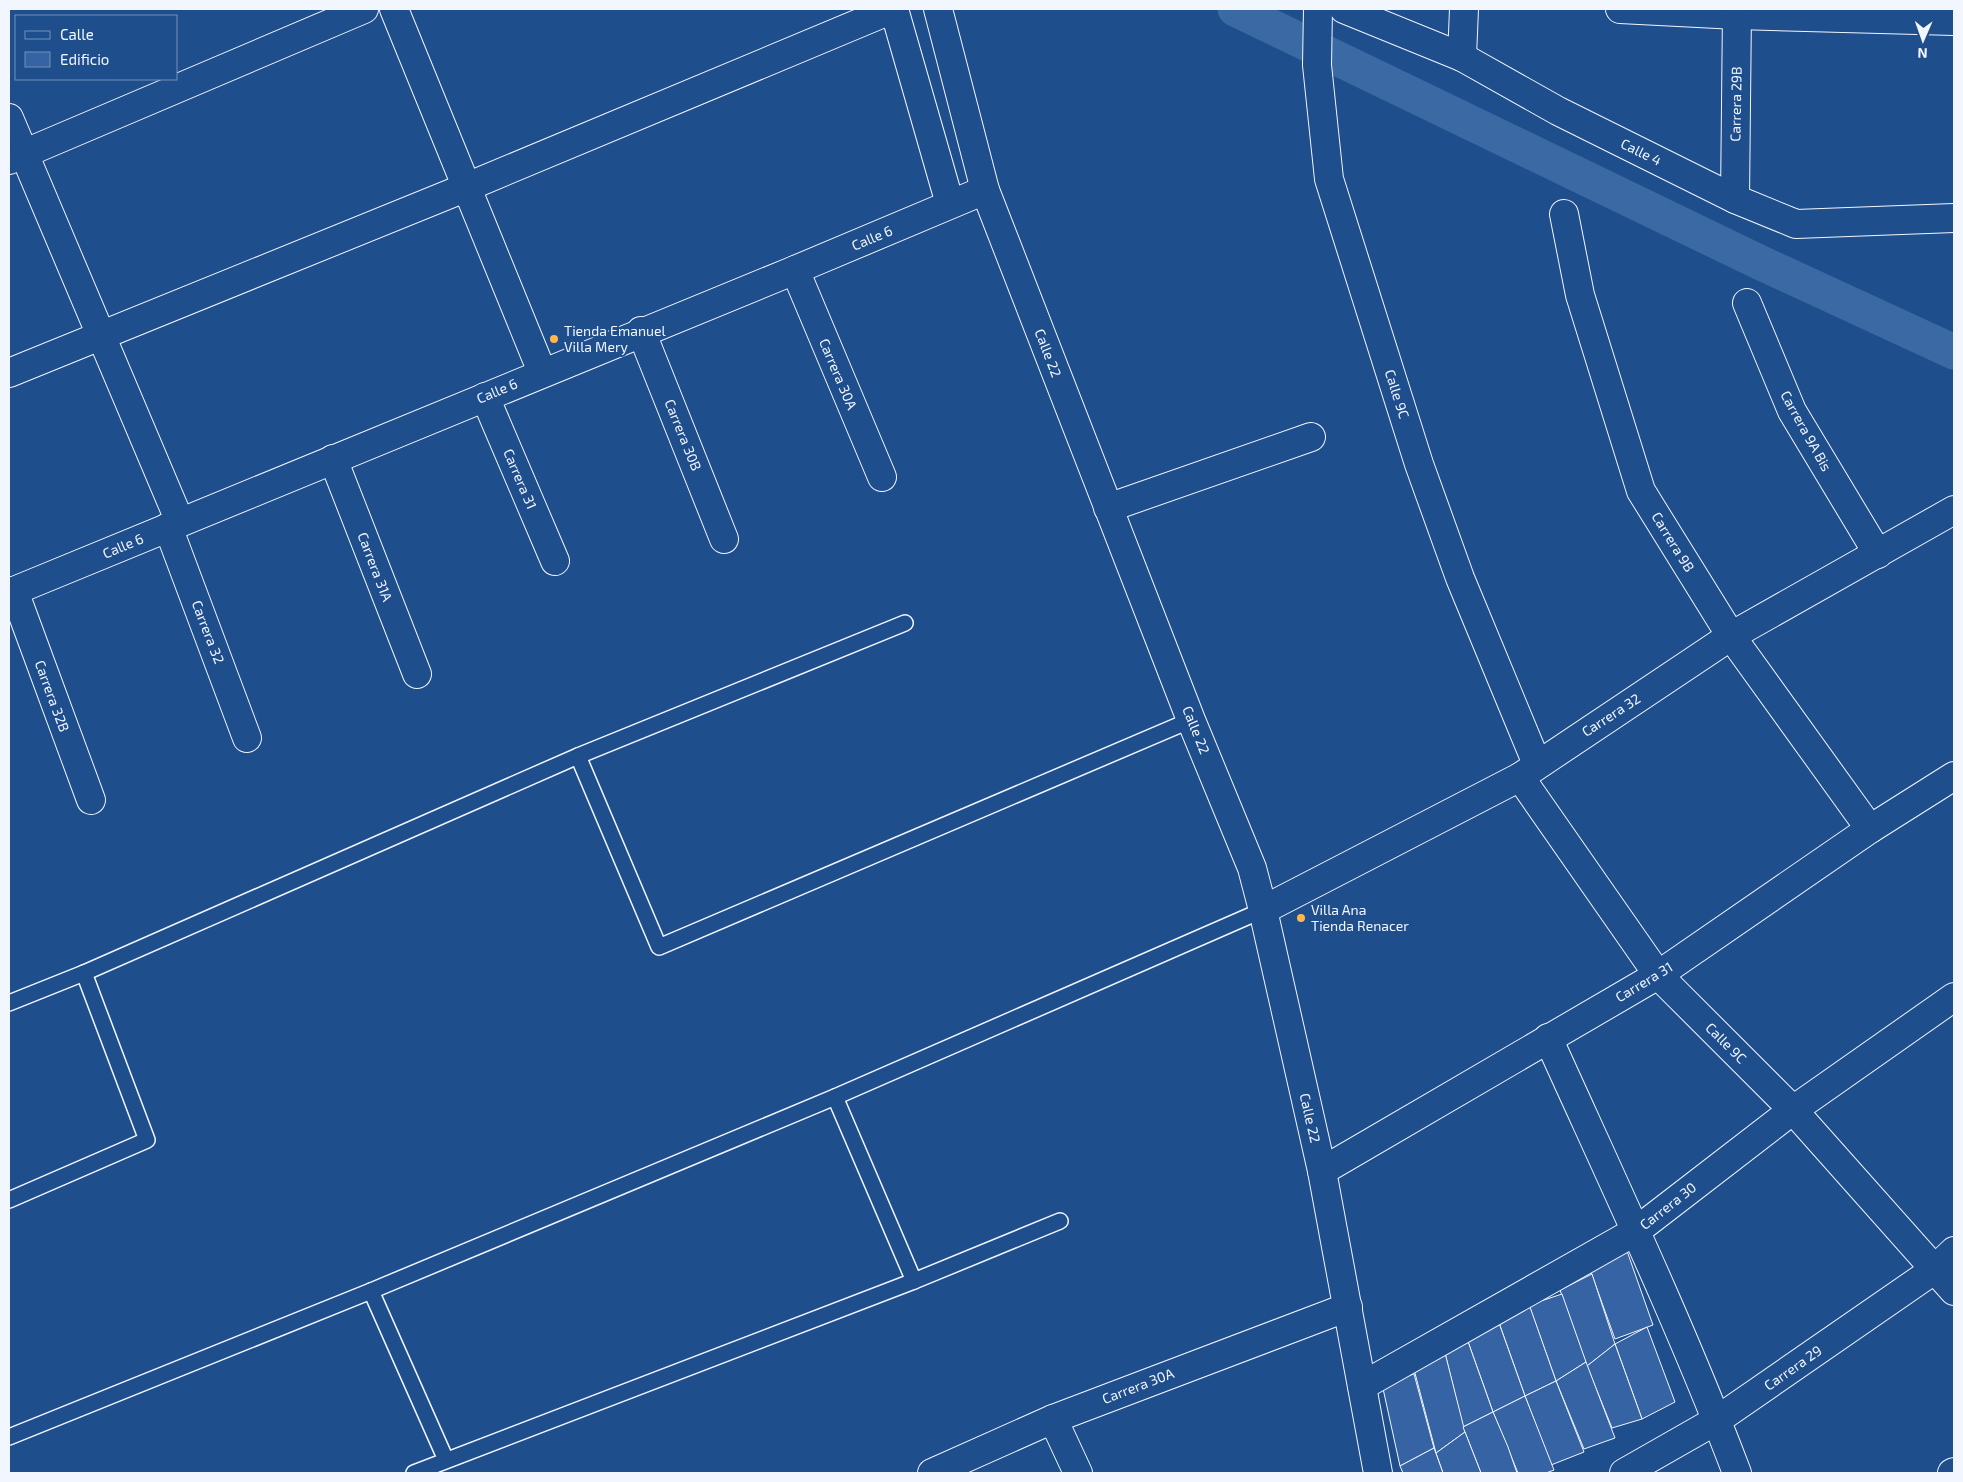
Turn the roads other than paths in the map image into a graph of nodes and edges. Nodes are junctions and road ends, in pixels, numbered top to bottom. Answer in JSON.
{"nodes":[{"id":1,"x":364,"y":9,"type":"edge"},
{"id":2,"x":394,"y":9,"type":"edge"},
{"id":3,"x":894,"y":9,"type":"edge"},
{"id":4,"x":938,"y":9,"type":"edge"},
{"id":5,"x":1344,"y":9,"type":"edge"},
{"id":6,"x":1464,"y":9,"type":"edge"},
{"id":7,"x":1620,"y":9,"type":"edge"},
{"id":8,"x":1737,"y":12,"type":"edge"},
{"id":9,"x":1318,"y":15,"type":"edge"},
{"id":10,"x":1954,"y":21,"type":"edge"},
{"id":11,"x":1462,"y":57,"type":"junction"},
{"id":12,"x":9,"y":118,"type":"edge"},
{"id":13,"x":17,"y":156,"type":"edge"},
{"id":14,"x":467,"y":187,"type":"junction"},
{"id":15,"x":985,"y":190,"type":"junction"},
{"id":16,"x":1735,"y":198,"type":"junction"},
{"id":17,"x":950,"y":204,"type":"junction"},
{"id":18,"x":1564,"y":214,"type":"dead end"},
{"id":19,"x":1954,"y":218,"type":"edge"},
{"id":20,"x":795,"y":270,"type":"junction"},
{"id":21,"x":1747,"y":303,"type":"dead end"},
{"id":22,"x":641,"y":332,"type":"junction"},
{"id":23,"x":101,"y":334,"type":"junction"},
{"id":24,"x":542,"y":372,"type":"junction"},
{"id":25,"x":9,"y":373,"type":"edge"},
{"id":26,"x":485,"y":396,"type":"junction"},
{"id":27,"x":1311,"y":437,"type":"dead end"},
{"id":28,"x":333,"y":459,"type":"junction"},
{"id":29,"x":882,"y":477,"type":"dead end"},
{"id":30,"x":1108,"y":508,"type":"junction"},
{"id":31,"x":1954,"y":510,"type":"edge"},
{"id":32,"x":174,"y":525,"type":"junction"},
{"id":33,"x":724,"y":539,"type":"dead end"},
{"id":34,"x":1878,"y":554,"type":"junction"},
{"id":35,"x":555,"y":561,"type":"dead end"},
{"id":36,"x":11,"y":592,"type":"edge"},
{"id":37,"x":905,"y":623,"type":"dead end"},
{"id":38,"x":1731,"y":636,"type":"junction"},
{"id":39,"x":417,"y":674,"type":"dead end"},
{"id":40,"x":1191,"y":720,"type":"junction"},
{"id":41,"x":248,"y":738,"type":"dead end"},
{"id":42,"x":578,"y":756,"type":"junction"},
{"id":43,"x":1529,"y":770,"type":"junction"},
{"id":44,"x":1954,"y":776,"type":"edge"},
{"id":45,"x":91,"y":800,"type":"dead end"},
{"id":46,"x":1870,"y":829,"type":"junction"},
{"id":47,"x":1263,"y":910,"type":"junction"},
{"id":48,"x":84,"y":972,"type":"junction"},
{"id":49,"x":1658,"y":975,"type":"junction"},
{"id":50,"x":1954,"y":997,"type":"edge"},
{"id":51,"x":9,"y":1003,"type":"edge"},
{"id":52,"x":1548,"y":1038,"type":"junction"},
{"id":53,"x":835,"y":1096,"type":"junction"},
{"id":54,"x":1793,"y":1110,"type":"junction"},
{"id":55,"x":1322,"y":1171,"type":"junction"},
{"id":56,"x":9,"y":1200,"type":"edge"},
{"id":57,"x":1060,"y":1221,"type":"dead end"},
{"id":58,"x":1636,"y":1231,"type":"junction"},
{"id":59,"x":1954,"y":1251,"type":"edge"},
{"id":60,"x":1934,"y":1270,"type":"junction"},
{"id":61,"x":914,"y":1282,"type":"junction"},
{"id":62,"x":371,"y":1291,"type":"junction"},
{"id":63,"x":1954,"y":1292,"type":"edge"},
{"id":64,"x":1348,"y":1307,"type":"junction"},
{"id":65,"x":1362,"y":1386,"type":"junction"},
{"id":66,"x":1053,"y":1418,"type":"junction"},
{"id":67,"x":1717,"y":1420,"type":"junction"},
{"id":68,"x":9,"y":1437,"type":"edge"},
{"id":69,"x":446,"y":1460,"type":"junction"},
{"id":70,"x":414,"y":1473,"type":"edge"},
{"id":71,"x":932,"y":1473,"type":"edge"},
{"id":72,"x":1078,"y":1473,"type":"edge"},
{"id":73,"x":1378,"y":1473,"type":"edge"},
{"id":74,"x":1624,"y":1473,"type":"edge"},
{"id":75,"x":1737,"y":1473,"type":"edge"}],
"edges":[{"from":1,"to":13,"type":"street"},
{"from":2,"to":14,"type":"street"},
{"from":3,"to":14,"type":"street"},
{"from":3,"to":17,"type":"street"},
{"from":4,"to":15,"type":"street","name":"Calle 22"},
{"from":5,"to":11,"type":"street","name":"Calle 4"},
{"from":6,"to":11,"type":"street"},
{"from":7,"to":8,"type":"street"},
{"from":8,"to":10,"type":"street"},
{"from":8,"to":16,"type":"street","name":"Carrera 29B"},
{"from":9,"to":43,"type":"street","name":"Calle 9C"},
{"from":11,"to":16,"type":"street","name":"Calle 4"},
{"from":12,"to":13,"type":"street","name":"Carrera 32"},
{"from":13,"to":23,"type":"street","name":"Carrera 32"},
{"from":14,"to":23,"type":"street"},
{"from":14,"to":24,"type":"street"},
{"from":15,"to":17,"type":"street","name":"Calle 6"},
{"from":15,"to":30,"type":"street","name":"Calle 22"},
{"from":16,"to":19,"type":"street","name":"Calle 4"},
{"from":17,"to":20,"type":"street","name":"Calle 6"},
{"from":18,"to":38,"type":"street","name":"Carrera 9B"},
{"from":20,"to":22,"type":"street","name":"Calle 6"},
{"from":20,"to":29,"type":"street","name":"Carrera 30A"},
{"from":21,"to":34,"type":"street","name":"Carrera 9A Bis"},
{"from":22,"to":24,"type":"street","name":"Calle 6"},
{"from":22,"to":33,"type":"street","name":"Carrera 30B"},
{"from":23,"to":25,"type":"street"},
{"from":23,"to":32,"type":"street","name":"Carrera 32"},
{"from":24,"to":26,"type":"street","name":"Calle 6"},
{"from":26,"to":28,"type":"street","name":"Calle 6"},
{"from":26,"to":35,"type":"street","name":"Carrera 31"},
{"from":27,"to":30,"type":"street"},
{"from":28,"to":32,"type":"street","name":"Calle 6"},
{"from":28,"to":39,"type":"street","name":"Carrera 31A"},
{"from":30,"to":40,"type":"street","name":"Calle 22"},
{"from":31,"to":34,"type":"street","name":"Carrera 32"},
{"from":32,"to":36,"type":"street","name":"Calle 6"},
{"from":32,"to":41,"type":"street","name":"Carrera 32"},
{"from":34,"to":38,"type":"street","name":"Carrera 32"},
{"from":36,"to":45,"type":"street","name":"Carrera 32B"},
{"from":37,"to":42,"type":"lane"},
{"from":38,"to":43,"type":"street","name":"Carrera 32"},
{"from":38,"to":46,"type":"street","name":"Carrera 9B"},
{"from":40,"to":42,"type":"lane"},
{"from":40,"to":47,"type":"street","name":"Calle 22"},
{"from":42,"to":48,"type":"lane"},
{"from":43,"to":47,"type":"street","name":"Carrera 32"},
{"from":43,"to":49,"type":"street","name":"Calle 9C"},
{"from":44,"to":46,"type":"street","name":"Carrera 31"},
{"from":46,"to":49,"type":"street","name":"Carrera 31"},
{"from":47,"to":53,"type":"lane"},
{"from":47,"to":55,"type":"street","name":"Calle 22"},
{"from":48,"to":51,"type":"lane"},
{"from":48,"to":56,"type":"lane"},
{"from":49,"to":52,"type":"street","name":"Carrera 31"},
{"from":49,"to":54,"type":"street","name":"Calle 9C"},
{"from":50,"to":54,"type":"street","name":"Carrera 30"},
{"from":52,"to":55,"type":"street","name":"Carrera 31"},
{"from":52,"to":58,"type":"street"},
{"from":53,"to":61,"type":"lane"},
{"from":53,"to":62,"type":"lane"},
{"from":54,"to":58,"type":"street","name":"Carrera 30"},
{"from":54,"to":60,"type":"street","name":"Calle 9C"},
{"from":55,"to":64,"type":"street","name":"Calle 22"},
{"from":57,"to":61,"type":"lane"},
{"from":58,"to":65,"type":"street","name":"Carrera 30"},
{"from":58,"to":67,"type":"street"},
{"from":59,"to":60,"type":"street","name":"Carrera 29"},
{"from":60,"to":63,"type":"street","name":"Calle 9C"},
{"from":60,"to":67,"type":"street","name":"Carrera 29"},
{"from":61,"to":69,"type":"lane"},
{"from":62,"to":68,"type":"lane"},
{"from":62,"to":69,"type":"lane"},
{"from":64,"to":65,"type":"street","name":"Calle 22"},
{"from":64,"to":66,"type":"street","name":"Carrera 30A"},
{"from":65,"to":73,"type":"street","name":"Calle 22"},
{"from":66,"to":71,"type":"street","name":"Carrera 30A"},
{"from":66,"to":72,"type":"street"},
{"from":67,"to":74,"type":"street","name":"Carrera 29"},
{"from":67,"to":75,"type":"street"},
{"from":69,"to":70,"type":"lane"}]}
